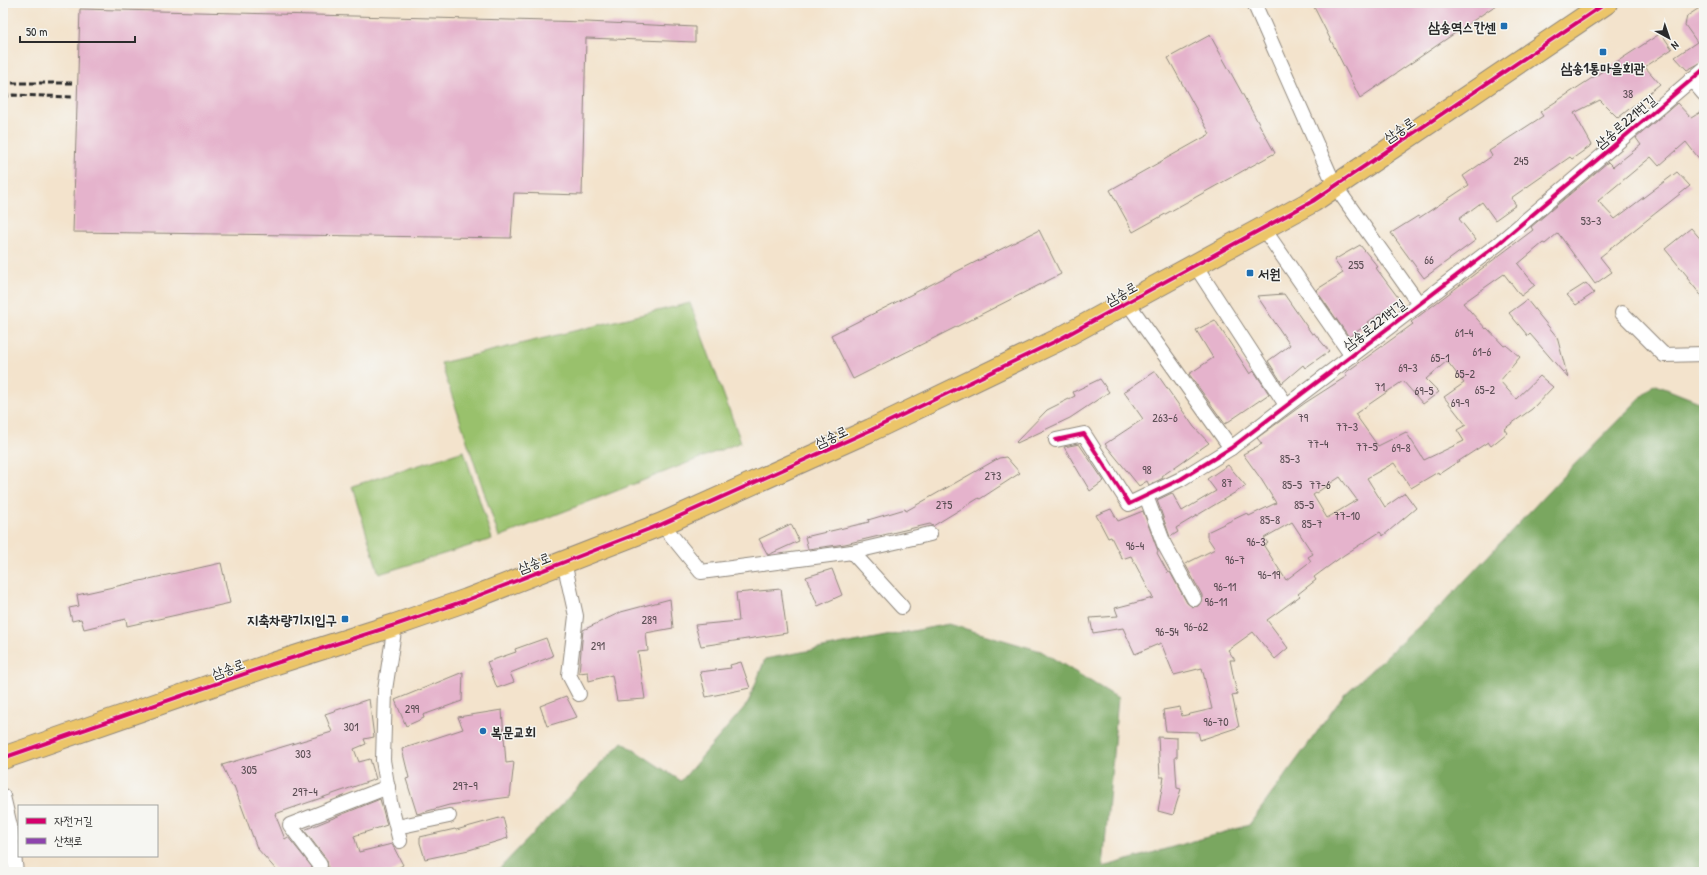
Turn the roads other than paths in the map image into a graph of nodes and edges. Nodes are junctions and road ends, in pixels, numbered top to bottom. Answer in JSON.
{"nodes":[{"id":1,"x":1254,"y":3,"type":"edge"},
{"id":2,"x":1606,"y":3,"type":"edge"},
{"id":3,"x":1704,"y":69,"type":"edge"},
{"id":4,"x":1691,"y":79,"type":"junction"},
{"id":5,"x":1704,"y":94,"type":"edge"},
{"id":6,"x":1335,"y":186,"type":"junction"},
{"id":7,"x":1263,"y":228,"type":"junction"},
{"id":8,"x":1196,"y":265,"type":"junction"},
{"id":9,"x":1127,"y":302,"type":"junction"},
{"id":10,"x":1419,"y":304,"type":"junction"},
{"id":11,"x":1622,"y":313,"type":"dead end"},
{"id":12,"x":1704,"y":354,"type":"edge"},
{"id":13,"x":1352,"y":356,"type":"junction"},
{"id":14,"x":1286,"y":405,"type":"junction"},
{"id":15,"x":1056,"y":440,"type":"dead end"},
{"id":16,"x":1231,"y":448,"type":"junction"},
{"id":17,"x":1146,"y":496,"type":"junction"},
{"id":18,"x":662,"y":524,"type":"junction"},
{"id":19,"x":930,"y":534,"type":"dead end"},
{"id":20,"x":852,"y":552,"type":"junction"},
{"id":21,"x":564,"y":562,"type":"junction"},
{"id":22,"x":1194,"y":599,"type":"dead end"},
{"id":23,"x":902,"y":607,"type":"dead end"},
{"id":24,"x":395,"y":625,"type":"junction"},
{"id":25,"x":579,"y":694,"type":"dead end"},
{"id":26,"x":3,"y":758,"type":"edge"},
{"id":27,"x":388,"y":787,"type":"junction"},
{"id":28,"x":3,"y":796,"type":"edge"},
{"id":29,"x":449,"y":816,"type":"dead end"},
{"id":30,"x":397,"y":827,"type":"junction"},
{"id":31,"x":400,"y":841,"type":"dead end"},
{"id":32,"x":320,"y":865,"type":"dead end"},
{"id":33,"x":16,"y":872,"type":"edge"}],
"edges":[{"from":1,"to":6,"type":"street"},
{"from":2,"to":6,"type":"main road","name":"삼송로"},
{"from":3,"to":4,"type":"street","name":"삼송로221번길"},
{"from":4,"to":5,"type":"street"},
{"from":4,"to":10,"type":"street","name":"삼송로221번길"},
{"from":6,"to":7,"type":"main road","name":"삼송로"},
{"from":6,"to":10,"type":"street"},
{"from":7,"to":8,"type":"main road","name":"삼송로"},
{"from":7,"to":13,"type":"street"},
{"from":8,"to":9,"type":"main road","name":"삼송로"},
{"from":8,"to":14,"type":"street"},
{"from":9,"to":16,"type":"street","name":"삼송로"},
{"from":9,"to":18,"type":"main road","name":"삼송로"},
{"from":10,"to":13,"type":"street","name":"삼송로221번길"},
{"from":11,"to":12,"type":"street"},
{"from":13,"to":14,"type":"street","name":"삼송로221번길"},
{"from":14,"to":16,"type":"street","name":"삼송로221번길"},
{"from":15,"to":17,"type":"street","name":"삼송로221번길"},
{"from":16,"to":17,"type":"street","name":"삼송로221번길"},
{"from":17,"to":22,"type":"street"},
{"from":18,"to":20,"type":"street"},
{"from":18,"to":21,"type":"main road","name":"삼송로"},
{"from":19,"to":20,"type":"street"},
{"from":20,"to":23,"type":"street"},
{"from":21,"to":24,"type":"main road","name":"삼송로"},
{"from":21,"to":25,"type":"street"},
{"from":24,"to":26,"type":"main road","name":"삼송로"},
{"from":24,"to":27,"type":"street"},
{"from":27,"to":30,"type":"street"},
{"from":27,"to":32,"type":"street"},
{"from":28,"to":33,"type":"street"},
{"from":29,"to":30,"type":"street"},
{"from":30,"to":31,"type":"street"}]}
